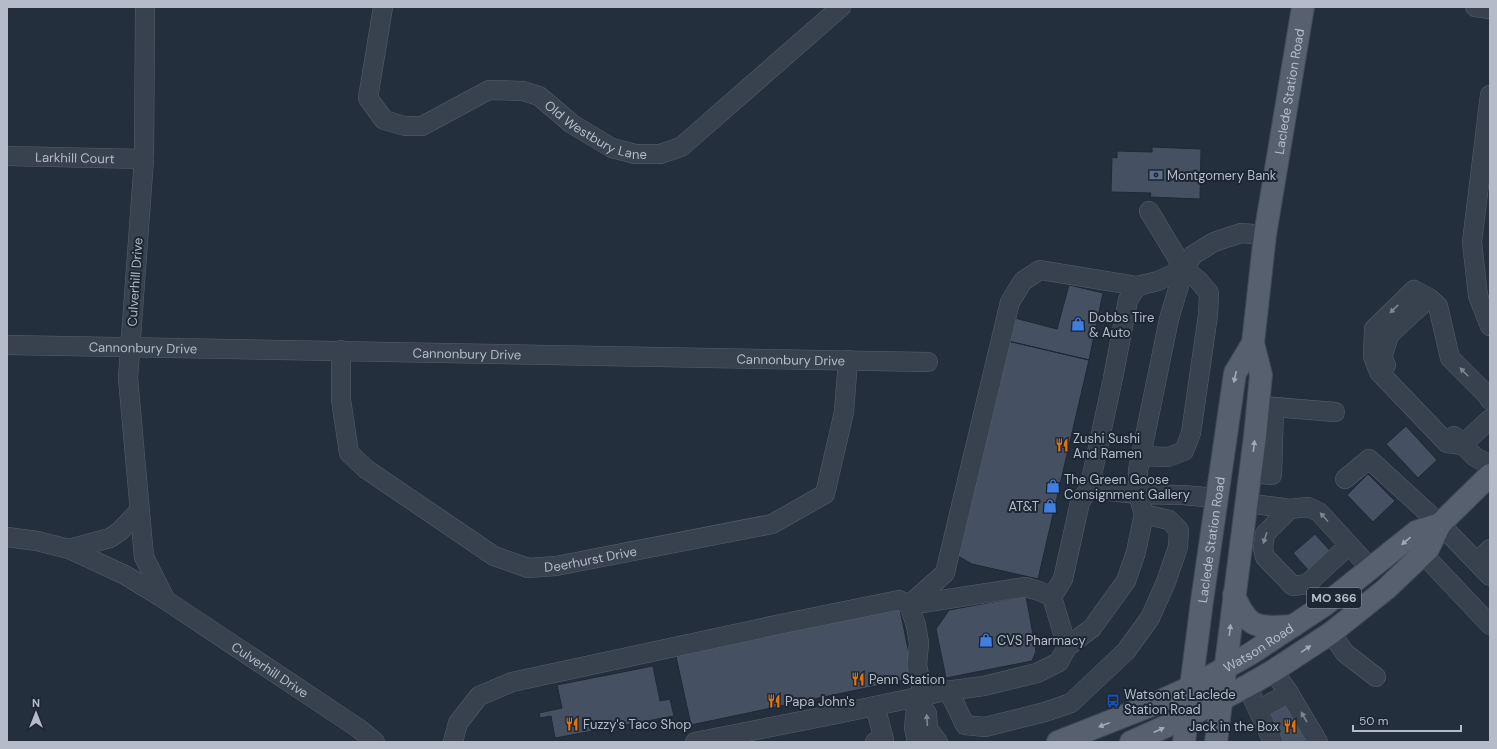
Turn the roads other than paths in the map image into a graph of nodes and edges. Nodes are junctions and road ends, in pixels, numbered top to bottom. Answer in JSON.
{"nodes":[{"id":1,"x":145,"y":7,"type":"edge"},
{"id":2,"x":383,"y":7,"type":"edge"},
{"id":3,"x":841,"y":7,"type":"edge"},
{"id":4,"x":1303,"y":7,"type":"edge"},
{"id":5,"x":1475,"y":7,"type":"edge"},
{"id":6,"x":1490,"y":9,"type":"edge"},
{"id":7,"x":1490,"y":95,"type":"edge"},
{"id":8,"x":7,"y":156,"type":"edge"},
{"id":9,"x":144,"y":159,"type":"junction"},
{"id":10,"x":1149,"y":211,"type":"dead end"},
{"id":11,"x":1265,"y":235,"type":"junction"},
{"id":12,"x":1184,"y":269,"type":"junction"},
{"id":13,"x":1137,"y":286,"type":"junction"},
{"id":14,"x":1489,"y":323,"type":"edge"},
{"id":15,"x":1253,"y":343,"type":"junction"},
{"id":16,"x":7,"y":345,"type":"edge"},
{"id":17,"x":130,"y":346,"type":"junction"},
{"id":18,"x":341,"y":350,"type":"junction"},
{"id":19,"x":848,"y":360,"type":"junction"},
{"id":20,"x":928,"y":362,"type":"dead end"},
{"id":21,"x":1490,"y":400,"type":"edge"},
{"id":22,"x":1266,"y":407,"type":"junction"},
{"id":23,"x":1335,"y":412,"type":"dead end"},
{"id":24,"x":1490,"y":419,"type":"edge"},
{"id":25,"x":1462,"y":445,"type":"junction"},
{"id":26,"x":1141,"y":456,"type":"junction"},
{"id":27,"x":1490,"y":465,"type":"edge"},
{"id":28,"x":1490,"y":475,"type":"edge"},
{"id":29,"x":1345,"y":479,"type":"dead end"},
{"id":30,"x":1089,"y":489,"type":"junction"},
{"id":31,"x":1138,"y":494,"type":"junction"},
{"id":32,"x":1217,"y":498,"type":"junction"},
{"id":33,"x":1247,"y":503,"type":"junction"},
{"id":34,"x":1290,"y":509,"type":"junction"},
{"id":35,"x":139,"y":511,"type":"junction"},
{"id":36,"x":1144,"y":514,"type":"junction"},
{"id":37,"x":1440,"y":524,"type":"junction"},
{"id":38,"x":7,"y":537,"type":"edge"},
{"id":39,"x":1349,"y":545,"type":"junction"},
{"id":40,"x":69,"y":549,"type":"junction"},
{"id":41,"x":1490,"y":549,"type":"edge"},
{"id":42,"x":1423,"y":554,"type":"junction"},
{"id":43,"x":1477,"y":562,"type":"junction"},
{"id":44,"x":1371,"y":569,"type":"junction"},
{"id":45,"x":1490,"y":576,"type":"edge"},
{"id":46,"x":1234,"y":595,"type":"junction"},
{"id":47,"x":1052,"y":597,"type":"junction"},
{"id":48,"x":165,"y":599,"type":"junction"},
{"id":49,"x":909,"y":605,"type":"junction"},
{"id":50,"x":1489,"y":622,"type":"edge"},
{"id":51,"x":1293,"y":626,"type":"junction"},
{"id":52,"x":1331,"y":633,"type":"junction"},
{"id":53,"x":1066,"y":647,"type":"junction"},
{"id":54,"x":1225,"y":669,"type":"junction"},
{"id":55,"x":1273,"y":671,"type":"junction"},
{"id":56,"x":1376,"y":677,"type":"dead end"},
{"id":57,"x":1191,"y":686,"type":"junction"},
{"id":58,"x":1247,"y":686,"type":"junction"},
{"id":59,"x":946,"y":691,"type":"junction"},
{"id":60,"x":1289,"y":693,"type":"junction"},
{"id":61,"x":920,"y":697,"type":"junction"},
{"id":62,"x":1221,"y":700,"type":"junction"},
{"id":63,"x":875,"y":706,"type":"junction"},
{"id":64,"x":1258,"y":710,"type":"junction"},
{"id":65,"x":1187,"y":717,"type":"junction"},
{"id":66,"x":715,"y":740,"type":"edge"},
{"id":67,"x":375,"y":742,"type":"edge"},
{"id":68,"x":453,"y":742,"type":"edge"},
{"id":69,"x":695,"y":742,"type":"edge"},
{"id":70,"x":875,"y":742,"type":"edge"},
{"id":71,"x":917,"y":742,"type":"edge"},
{"id":72,"x":938,"y":742,"type":"edge"},
{"id":73,"x":1058,"y":742,"type":"edge"},
{"id":74,"x":1131,"y":742,"type":"edge"},
{"id":75,"x":1184,"y":742,"type":"edge"},
{"id":76,"x":1216,"y":742,"type":"edge"},
{"id":77,"x":1273,"y":742,"type":"edge"},
{"id":78,"x":1318,"y":742,"type":"edge"}],
"edges":[{"from":1,"to":9,"type":"street","name":"Culverhill Drive"},
{"from":2,"to":3,"type":"street","name":"Old Westbury Lane"},
{"from":4,"to":11,"type":"main road","name":"Laclede Station Road"},
{"from":5,"to":6,"type":"street"},
{"from":7,"to":14,"type":"street"},
{"from":8,"to":9,"type":"street","name":"Larkhill Court"},
{"from":9,"to":17,"type":"street","name":"Culverhill Drive"},
{"from":10,"to":12,"type":"street"},
{"from":11,"to":12,"type":"street"},
{"from":11,"to":15,"type":"main road","name":"Laclede Station Road"},
{"from":12,"to":13,"type":"street"},
{"from":12,"to":26,"type":"street"},
{"from":12,"to":26,"type":"street"},
{"from":13,"to":30,"type":"street"},
{"from":13,"to":49,"type":"street"},
{"from":15,"to":22,"type":"main road","name":"Laclede Station Road"},
{"from":15,"to":32,"type":"main road","name":"Laclede Station Road","one_way":true},
{"from":16,"to":17,"type":"street","name":"Cannonbury Drive"},
{"from":17,"to":18,"type":"street","name":"Cannonbury Drive"},
{"from":17,"to":35,"type":"street","name":"Culverhill Drive"},
{"from":18,"to":19,"type":"street","name":"Cannonbury Drive"},
{"from":18,"to":19,"type":"street","name":"Deerhurst Drive"},
{"from":19,"to":20,"type":"street","name":"Cannonbury Drive"},
{"from":21,"to":25,"type":"street","one_way":true},
{"from":22,"to":23,"type":"street"},
{"from":22,"to":33,"type":"main road","name":"Laclede Station Road"},
{"from":24,"to":25,"type":"street"},
{"from":25,"to":27,"type":"street"},
{"from":26,"to":31,"type":"street"},
{"from":28,"to":37,"type":"main road","name":"Watson Road","number":"MO 366"},
{"from":29,"to":37,"type":"street"},
{"from":30,"to":31,"type":"street"},
{"from":30,"to":47,"type":"street"},
{"from":31,"to":32,"type":"street"},
{"from":31,"to":36,"type":"street"},
{"from":32,"to":57,"type":"main road","name":"Laclede Station Road"},
{"from":33,"to":34,"type":"street"},
{"from":33,"to":46,"type":"main road","name":"Laclede Station Road"},
{"from":39,"to":34,"type":"street","one_way":true},
{"from":34,"to":39,"type":"street","one_way":true},
{"from":35,"to":40,"type":"street"},
{"from":35,"to":48,"type":"street","name":"Culverhill Drive"},
{"from":36,"to":53,"type":"street"},
{"from":36,"to":59,"type":"street"},
{"from":37,"to":42,"type":"main road","name":"Watson Road","number":"MO 366"},
{"from":37,"to":43,"type":"street"},
{"from":37,"to":44,"type":"main road","name":"Watson Road","number":"MO 366","one_way":true},
{"from":38,"to":40,"type":"street","name":"Culverhill Drive"},
{"from":39,"to":44,"type":"street"},
{"from":40,"to":48,"type":"street","name":"Culverhill Drive"},
{"from":41,"to":43,"type":"street"},
{"from":42,"to":50,"type":"street"},
{"from":42,"to":52,"type":"main road","name":"Watson Road","number":"MO 366"},
{"from":43,"to":45,"type":"street"},
{"from":44,"to":51,"type":"main road","name":"Watson Road","number":"MO 366"},
{"from":46,"to":51,"type":"main road"},
{"from":54,"to":46,"type":"main road","name":"Laclede Station Road","one_way":true},
{"from":47,"to":49,"type":"street"},
{"from":47,"to":53,"type":"street"},
{"from":48,"to":67,"type":"street","name":"Culverhill Drive"},
{"from":49,"to":61,"type":"street"},
{"from":49,"to":68,"type":"street"},
{"from":51,"to":54,"type":"main road","name":"Watson Road","number":"MO 366"},
{"from":55,"to":52,"type":"main road","name":"Watson Road","number":"MO 366","one_way":true},
{"from":52,"to":56,"type":"street"},
{"from":53,"to":59,"type":"street"},
{"from":54,"to":57,"type":"main road","name":"Watson Road","number":"MO 366"},
{"from":54,"to":62,"type":"main road","name":"Laclede Station Road"},
{"from":55,"to":58,"type":"main road","name":"Watson Road","number":"MO 366"},
{"from":55,"to":60,"type":"street"},
{"from":57,"to":65,"type":"main road","name":"Laclede Station Road"},
{"from":57,"to":73,"type":"main road","name":"Watson Road","number":"MO 366","one_way":true},
{"from":58,"to":62,"type":"main road","name":"Watson Road","number":"MO 366"},
{"from":58,"to":64,"type":"street"},
{"from":59,"to":61,"type":"street"},
{"from":60,"to":64,"type":"street"},
{"from":78,"to":60,"type":"street","one_way":true},
{"from":61,"to":63,"type":"street"},
{"from":61,"to":71,"type":"street"},
{"from":72,"to":61,"type":"street","one_way":true},
{"from":62,"to":65,"type":"main road","name":"Watson Road","number":"MO 366"},
{"from":62,"to":76,"type":"main road","name":"Laclede Station Road"},
{"from":63,"to":66,"type":"street"},
{"from":63,"to":70,"type":"street"},
{"from":64,"to":77,"type":"street"},
{"from":74,"to":65,"type":"main road","name":"Watson Road","number":"MO 366","one_way":true},
{"from":65,"to":75,"type":"main road","name":"Laclede Station Road"},
{"from":66,"to":69,"type":"street"}]}
